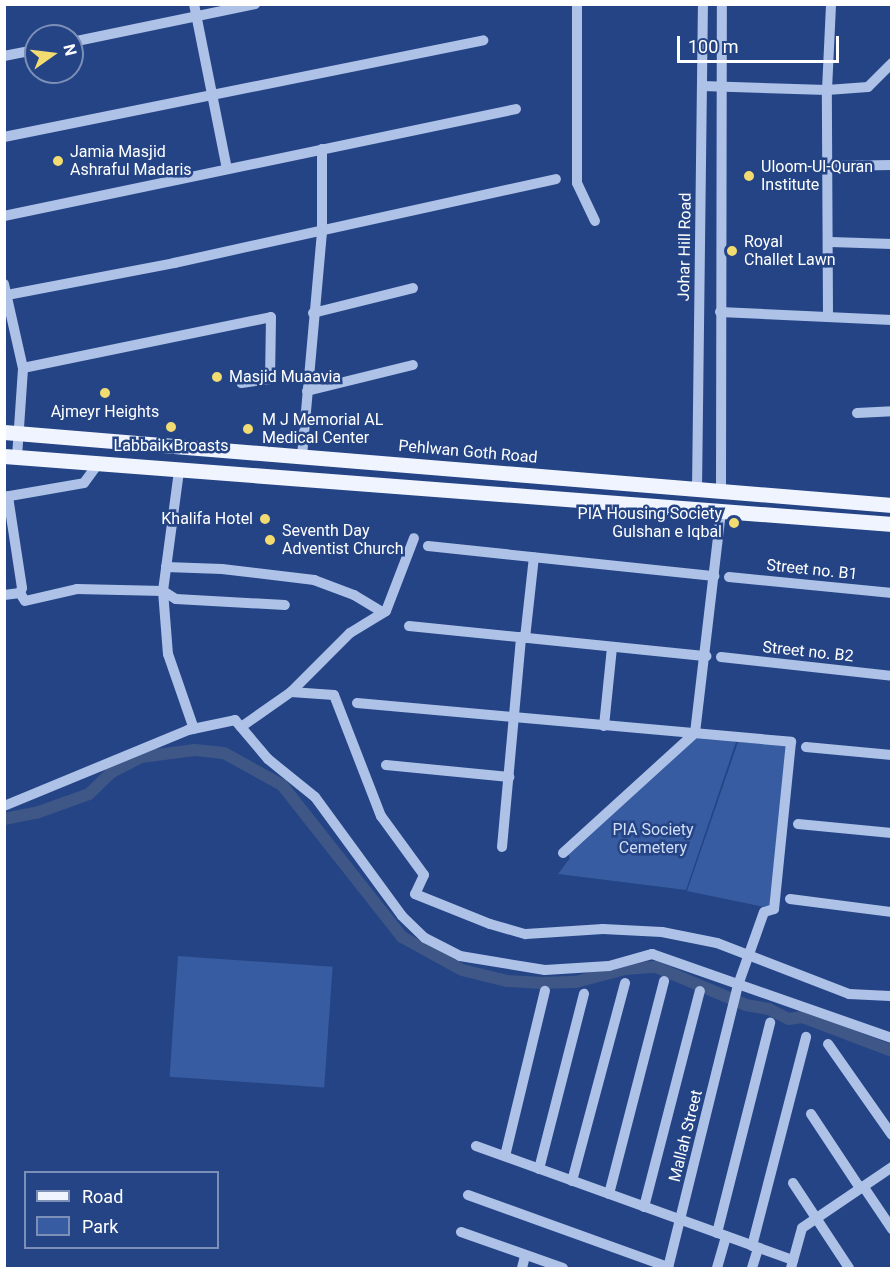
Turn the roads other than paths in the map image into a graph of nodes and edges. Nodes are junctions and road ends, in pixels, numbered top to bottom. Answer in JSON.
{"nodes":[{"id":1,"x":194,"y":4,"type":"edge"},
{"id":2,"x":255,"y":4,"type":"edge"},
{"id":3,"x":577,"y":4,"type":"edge"},
{"id":4,"x":703,"y":4,"type":"edge"},
{"id":5,"x":722,"y":4,"type":"edge"},
{"id":6,"x":831,"y":4,"type":"edge"},
{"id":7,"x":196,"y":16,"type":"junction"},
{"id":8,"x":84,"y":39,"type":"edge"},
{"id":9,"x":483,"y":40,"type":"dead end"},
{"id":10,"x":24,"y":52,"type":"edge"},
{"id":11,"x":4,"y":56,"type":"edge"},
{"id":12,"x":889,"y":71,"type":"edge"},
{"id":13,"x":702,"y":86,"type":"junction"},
{"id":14,"x":721,"y":87,"type":"junction"},
{"id":15,"x":827,"y":90,"type":"junction"},
{"id":16,"x":212,"y":96,"type":"junction"},
{"id":17,"x":516,"y":109,"type":"dead end"},
{"id":18,"x":4,"y":137,"type":"edge"},
{"id":19,"x":322,"y":149,"type":"junction"},
{"id":20,"x":891,"y":165,"type":"edge"},
{"id":21,"x":830,"y":166,"type":"junction"},
{"id":22,"x":227,"y":169,"type":"junction"},
{"id":23,"x":556,"y":179,"type":"dead end"},
{"id":24,"x":4,"y":216,"type":"edge"},
{"id":25,"x":595,"y":220,"type":"dead end"},
{"id":26,"x":322,"y":231,"type":"junction"},
{"id":27,"x":831,"y":242,"type":"junction"},
{"id":28,"x":891,"y":244,"type":"edge"},
{"id":29,"x":4,"y":284,"type":"edge"},
{"id":30,"x":413,"y":288,"type":"dead end"},
{"id":31,"x":7,"y":295,"type":"junction"},
{"id":32,"x":720,"y":312,"type":"junction"},
{"id":33,"x":314,"y":313,"type":"junction"},
{"id":34,"x":828,"y":315,"type":"junction"},
{"id":35,"x":891,"y":320,"type":"edge"},
{"id":36,"x":413,"y":365,"type":"dead end"},
{"id":37,"x":23,"y":368,"type":"junction"},
{"id":38,"x":241,"y":382,"type":"dead end"},
{"id":39,"x":307,"y":391,"type":"junction"},
{"id":40,"x":891,"y":411,"type":"edge"},
{"id":41,"x":857,"y":413,"type":"dead end"},
{"id":42,"x":11,"y":433,"type":"edge"},
{"id":43,"x":157,"y":445,"type":"junction"},
{"id":44,"x":284,"y":455,"type":"junction"},
{"id":45,"x":11,"y":456,"type":"edge"},
{"id":46,"x":302,"y":456,"type":"junction"},
{"id":47,"x":97,"y":465,"type":"junction"},
{"id":48,"x":156,"y":468,"type":"junction"},
{"id":49,"x":179,"y":471,"type":"junction"},
{"id":50,"x":280,"y":477,"type":"junction"},
{"id":51,"x":630,"y":483,"type":"junction"},
{"id":52,"x":697,"y":490,"type":"junction"},
{"id":53,"x":721,"y":492,"type":"junction"},
{"id":54,"x":6,"y":497,"type":"edge"},
{"id":55,"x":791,"y":498,"type":"junction"},
{"id":56,"x":627,"y":504,"type":"junction"},
{"id":57,"x":891,"y":505,"type":"edge"},
{"id":58,"x":721,"y":513,"type":"junction"},
{"id":59,"x":789,"y":516,"type":"junction"},
{"id":60,"x":891,"y":525,"type":"edge"},
{"id":61,"x":414,"y":538,"type":"dead end"},
{"id":62,"x":428,"y":546,"type":"dead end"},
{"id":63,"x":534,"y":557,"type":"junction"},
{"id":64,"x":166,"y":567,"type":"junction"},
{"id":65,"x":714,"y":576,"type":"junction"},
{"id":66,"x":729,"y":577,"type":"dead end"},
{"id":67,"x":163,"y":591,"type":"junction"},
{"id":68,"x":20,"y":593,"type":"junction"},
{"id":69,"x":891,"y":593,"type":"edge"},
{"id":70,"x":4,"y":595,"type":"edge"},
{"id":71,"x":285,"y":605,"type":"dead end"},
{"id":72,"x":382,"y":612,"type":"junction"},
{"id":73,"x":409,"y":626,"type":"dead end"},
{"id":74,"x":523,"y":637,"type":"junction"},
{"id":75,"x":612,"y":647,"type":"junction"},
{"id":76,"x":706,"y":656,"type":"junction"},
{"id":77,"x":721,"y":657,"type":"dead end"},
{"id":78,"x":891,"y":676,"type":"edge"},
{"id":79,"x":291,"y":692,"type":"junction"},
{"id":80,"x":357,"y":703,"type":"dead end"},
{"id":81,"x":515,"y":715,"type":"junction"},
{"id":82,"x":241,"y":726,"type":"junction"},
{"id":83,"x":604,"y":726,"type":"junction"},
{"id":84,"x":194,"y":729,"type":"junction"},
{"id":85,"x":695,"y":733,"type":"junction"},
{"id":86,"x":806,"y":747,"type":"dead end"},
{"id":87,"x":891,"y":755,"type":"edge"},
{"id":88,"x":386,"y":765,"type":"dead end"},
{"id":89,"x":508,"y":777,"type":"junction"},
{"id":90,"x":4,"y":806,"type":"edge"},
{"id":91,"x":798,"y":824,"type":"dead end"},
{"id":92,"x":891,"y":833,"type":"edge"},
{"id":93,"x":502,"y":848,"type":"dead end"},
{"id":94,"x":563,"y":853,"type":"dead end"},
{"id":95,"x":790,"y":899,"type":"dead end"},
{"id":96,"x":891,"y":912,"type":"edge"},
{"id":97,"x":750,"y":954,"type":"junction"},
{"id":98,"x":664,"y":981,"type":"dead end"},
{"id":99,"x":625,"y":983,"type":"dead end"},
{"id":100,"x":737,"y":990,"type":"junction"},
{"id":101,"x":545,"y":991,"type":"dead end"},
{"id":102,"x":700,"y":992,"type":"dead end"},
{"id":103,"x":584,"y":994,"type":"dead end"},
{"id":104,"x":890,"y":996,"type":"edge"},
{"id":105,"x":770,"y":1023,"type":"dead end"},
{"id":106,"x":806,"y":1037,"type":"dead end"},
{"id":107,"x":891,"y":1038,"type":"edge"},
{"id":108,"x":828,"y":1044,"type":"dead end"},
{"id":109,"x":811,"y":1114,"type":"dead end"},
{"id":110,"x":891,"y":1135,"type":"edge"},
{"id":111,"x":476,"y":1146,"type":"dead end"},
{"id":112,"x":505,"y":1156,"type":"junction"},
{"id":113,"x":891,"y":1167,"type":"edge"},
{"id":114,"x":539,"y":1169,"type":"junction"},
{"id":115,"x":572,"y":1181,"type":"junction"},
{"id":116,"x":793,"y":1184,"type":"dead end"},
{"id":117,"x":862,"y":1187,"type":"junction"},
{"id":118,"x":609,"y":1194,"type":"junction"},
{"id":119,"x":468,"y":1195,"type":"dead end"},
{"id":120,"x":644,"y":1207,"type":"junction"},
{"id":121,"x":815,"y":1217,"type":"junction"},
{"id":122,"x":681,"y":1220,"type":"junction"},
{"id":123,"x":891,"y":1229,"type":"edge"},
{"id":124,"x":461,"y":1232,"type":"dead end"},
{"id":125,"x":721,"y":1235,"type":"junction"},
{"id":126,"x":755,"y":1247,"type":"junction"},
{"id":127,"x":525,"y":1256,"type":"junction"},
{"id":128,"x":792,"y":1264,"type":"edge"},
{"id":129,"x":668,"y":1268,"type":"edge"},
{"id":130,"x":522,"y":1269,"type":"edge"},
{"id":131,"x":563,"y":1269,"type":"edge"},
{"id":132,"x":717,"y":1269,"type":"edge"},
{"id":133,"x":752,"y":1269,"type":"edge"},
{"id":134,"x":849,"y":1269,"type":"edge"}],
"edges":[{"from":1,"to":7,"type":"street"},
{"from":2,"to":7,"type":"street"},
{"from":3,"to":25,"type":"street"},
{"from":4,"to":13,"type":"street","name":"Johar Hill Road"},
{"from":5,"to":14,"type":"street"},
{"from":6,"to":15,"type":"street"},
{"from":7,"to":8,"type":"street"},
{"from":7,"to":16,"type":"street"},
{"from":9,"to":16,"type":"street"},
{"from":10,"to":11,"type":"street"},
{"from":12,"to":15,"type":"street"},
{"from":13,"to":14,"type":"street"},
{"from":13,"to":52,"type":"street","name":"Johar Hill Road"},
{"from":14,"to":15,"type":"street"},
{"from":14,"to":32,"type":"street"},
{"from":15,"to":21,"type":"street"},
{"from":16,"to":18,"type":"street"},
{"from":16,"to":22,"type":"street"},
{"from":17,"to":19,"type":"street"},
{"from":19,"to":22,"type":"street"},
{"from":19,"to":26,"type":"street"},
{"from":20,"to":21,"type":"street"},
{"from":21,"to":27,"type":"street"},
{"from":22,"to":24,"type":"street"},
{"from":23,"to":26,"type":"street"},
{"from":26,"to":31,"type":"street"},
{"from":26,"to":33,"type":"street"},
{"from":27,"to":28,"type":"street"},
{"from":27,"to":34,"type":"street"},
{"from":29,"to":31,"type":"street"},
{"from":30,"to":33,"type":"street"},
{"from":31,"to":37,"type":"street"},
{"from":32,"to":34,"type":"street"},
{"from":32,"to":53,"type":"street"},
{"from":33,"to":39,"type":"street"},
{"from":34,"to":35,"type":"street"},
{"from":36,"to":39,"type":"street"},
{"from":37,"to":38,"type":"street"},
{"from":37,"to":42,"type":"street"},
{"from":39,"to":46,"type":"street"},
{"from":40,"to":41,"type":"street"},
{"from":42,"to":43,"type":"main road","name":"Pehlwan Goth Road"},
{"from":42,"to":45,"type":"street"},
{"from":43,"to":44,"type":"main road","name":"Pehlwan Goth Road"},
{"from":43,"to":48,"type":"main road"},
{"from":44,"to":46,"type":"main road","name":"Pehlwan Goth Road"},
{"from":44,"to":50,"type":"main road"},
{"from":45,"to":47,"type":"main road"},
{"from":46,"to":51,"type":"main road","name":"Pehlwan Goth Road"},
{"from":47,"to":48,"type":"main road"},
{"from":47,"to":54,"type":"street"},
{"from":48,"to":49,"type":"main road"},
{"from":49,"to":50,"type":"main road"},
{"from":49,"to":64,"type":"street"},
{"from":50,"to":56,"type":"main road"},
{"from":51,"to":52,"type":"main road","name":"Pehlwan Goth Road"},
{"from":51,"to":56,"type":"main road"},
{"from":52,"to":53,"type":"main road","name":"Pehlwan Goth Road"},
{"from":53,"to":55,"type":"main road","name":"Pehlwan Goth Road"},
{"from":54,"to":68,"type":"street"},
{"from":55,"to":57,"type":"main road","name":"Pehlwan Goth Road"},
{"from":55,"to":59,"type":"main road"},
{"from":56,"to":58,"type":"main road"},
{"from":58,"to":59,"type":"main road"},
{"from":58,"to":65,"type":"street"},
{"from":59,"to":60,"type":"main road"},
{"from":61,"to":72,"type":"street"},
{"from":62,"to":63,"type":"street"},
{"from":63,"to":65,"type":"street"},
{"from":63,"to":74,"type":"street"},
{"from":64,"to":67,"type":"street"},
{"from":64,"to":72,"type":"street"},
{"from":65,"to":76,"type":"street"},
{"from":66,"to":69,"type":"street","name":"Street no. B1"},
{"from":67,"to":68,"type":"street"},
{"from":67,"to":71,"type":"street"},
{"from":67,"to":84,"type":"street"},
{"from":68,"to":70,"type":"street"},
{"from":72,"to":79,"type":"street"},
{"from":73,"to":74,"type":"street"},
{"from":74,"to":75,"type":"street"},
{"from":74,"to":81,"type":"street"},
{"from":75,"to":76,"type":"street"},
{"from":75,"to":83,"type":"street"},
{"from":76,"to":85,"type":"street"},
{"from":77,"to":78,"type":"street","name":"Street no. B2"},
{"from":79,"to":82,"type":"street"},
{"from":79,"to":97,"type":"street"},
{"from":80,"to":81,"type":"street"},
{"from":81,"to":83,"type":"street"},
{"from":81,"to":89,"type":"street"},
{"from":82,"to":84,"type":"street"},
{"from":82,"to":100,"type":"street"},
{"from":83,"to":85,"type":"street"},
{"from":84,"to":90,"type":"street"},
{"from":85,"to":94,"type":"street"},
{"from":85,"to":97,"type":"street","name":"Mallah Street"},
{"from":86,"to":87,"type":"street"},
{"from":88,"to":89,"type":"street"},
{"from":89,"to":93,"type":"street"},
{"from":91,"to":92,"type":"street"},
{"from":95,"to":96,"type":"street"},
{"from":97,"to":100,"type":"street","name":"Mallah Street"},
{"from":97,"to":104,"type":"street"},
{"from":98,"to":118,"type":"street"},
{"from":99,"to":115,"type":"street"},
{"from":100,"to":107,"type":"street"},
{"from":100,"to":122,"type":"street","name":"Mallah Street"},
{"from":101,"to":112,"type":"street"},
{"from":102,"to":120,"type":"street"},
{"from":103,"to":114,"type":"street"},
{"from":105,"to":125,"type":"street"},
{"from":106,"to":126,"type":"street"},
{"from":108,"to":110,"type":"street"},
{"from":109,"to":117,"type":"street"},
{"from":111,"to":112,"type":"street"},
{"from":112,"to":114,"type":"street"},
{"from":113,"to":117,"type":"street"},
{"from":114,"to":115,"type":"street"},
{"from":115,"to":118,"type":"street"},
{"from":116,"to":121,"type":"street"},
{"from":117,"to":121,"type":"street"},
{"from":117,"to":123,"type":"street"},
{"from":118,"to":120,"type":"street"},
{"from":119,"to":129,"type":"street"},
{"from":120,"to":122,"type":"street"},
{"from":121,"to":128,"type":"street"},
{"from":121,"to":134,"type":"street"},
{"from":122,"to":125,"type":"street"},
{"from":122,"to":129,"type":"street","name":"Mallah Street"},
{"from":124,"to":127,"type":"street"},
{"from":125,"to":126,"type":"street"},
{"from":125,"to":132,"type":"street"},
{"from":126,"to":128,"type":"street"},
{"from":126,"to":133,"type":"street"},
{"from":127,"to":130,"type":"street"},
{"from":127,"to":131,"type":"street"}]}
